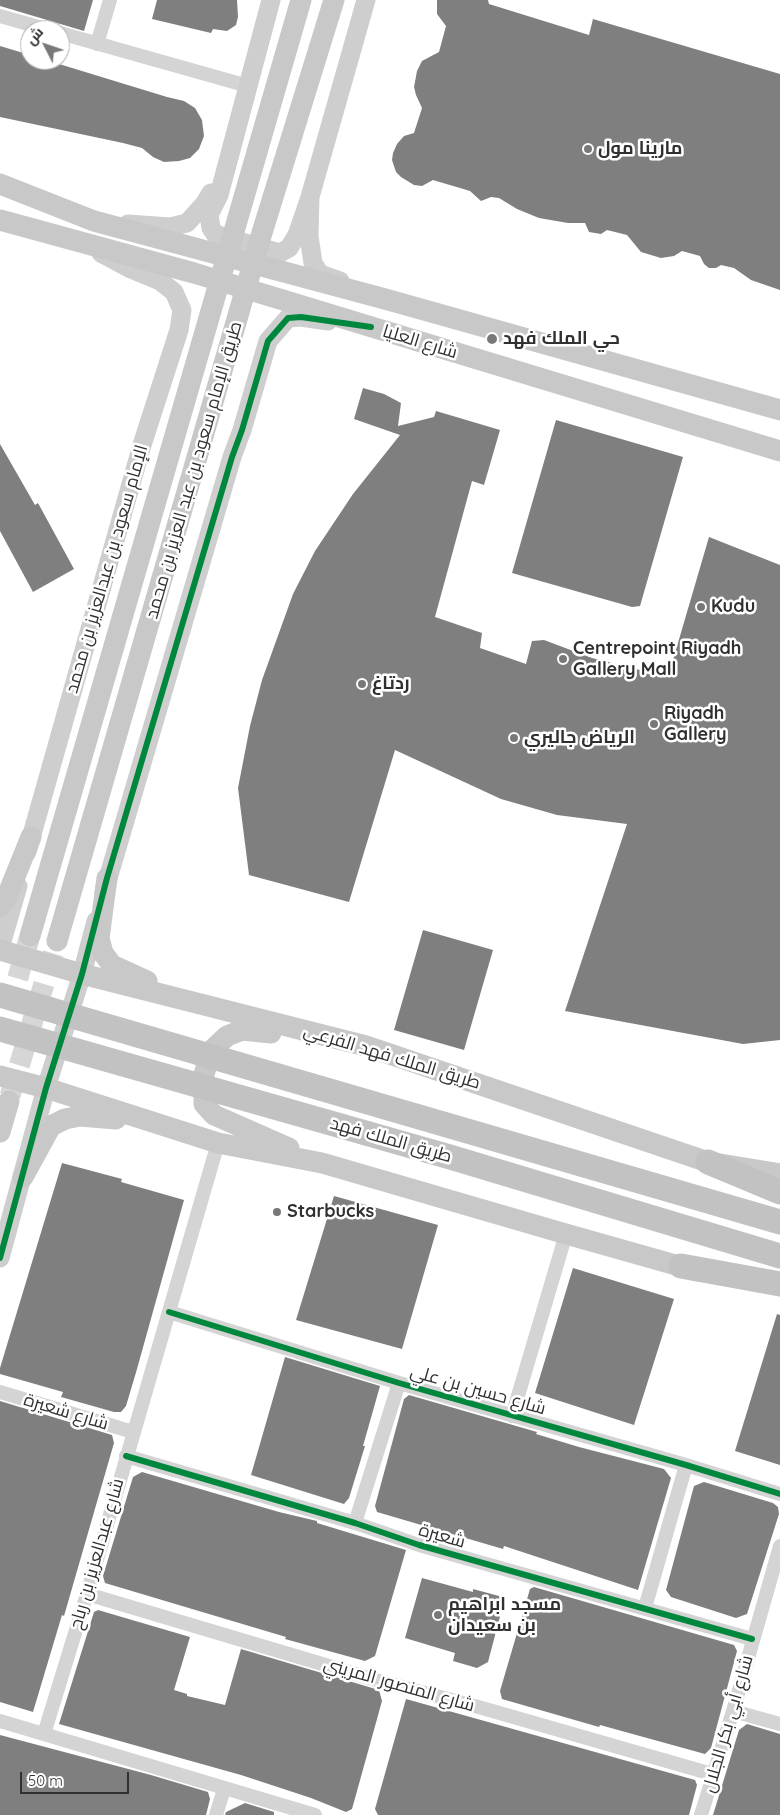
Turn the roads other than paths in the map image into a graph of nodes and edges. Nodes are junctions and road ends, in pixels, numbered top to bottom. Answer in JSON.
{"nodes":[{"id":1,"x":110,"y":0,"type":"edge"},
{"id":2,"x":272,"y":0,"type":"edge"},
{"id":3,"x":301,"y":0,"type":"edge"},
{"id":4,"x":334,"y":0,"type":"edge"},
{"id":5,"x":366,"y":0,"type":"edge"},
{"id":6,"x":0,"y":16,"type":"edge"},
{"id":7,"x":20,"y":22,"type":"edge"},
{"id":8,"x":70,"y":36,"type":"edge"},
{"id":9,"x":97,"y":44,"type":"junction"},
{"id":10,"x":248,"y":86,"type":"junction"},
{"id":11,"x":227,"y":166,"type":"junction"},
{"id":12,"x":0,"y":184,"type":"edge"},
{"id":13,"x":310,"y":197,"type":"junction"},
{"id":14,"x":0,"y":220,"type":"edge"},
{"id":15,"x":94,"y":221,"type":"junction"},
{"id":16,"x":82,"y":242,"type":"junction"},
{"id":17,"x":279,"y":262,"type":"junction"},
{"id":18,"x":386,"y":299,"type":"junction"},
{"id":19,"x":371,"y":327,"type":"junction"},
{"id":20,"x":780,"y":410,"type":"edge"},
{"id":21,"x":780,"y":451,"type":"edge"},
{"id":22,"x":31,"y":837,"type":"junction"},
{"id":23,"x":107,"y":878,"type":"junction"},
{"id":24,"x":0,"y":906,"type":"edge"},
{"id":25,"x":30,"y":936,"type":"tunnel mouth"},
{"id":26,"x":57,"y":941,"type":"tunnel mouth"},
{"id":27,"x":0,"y":949,"type":"edge"},
{"id":28,"x":82,"y":974,"type":"junction"},
{"id":29,"x":0,"y":995,"type":"edge"},
{"id":30,"x":197,"y":1004,"type":"junction"},
{"id":31,"x":0,"y":1029,"type":"edge"},
{"id":32,"x":353,"y":1042,"type":"junction"},
{"id":33,"x":0,"y":1076,"type":"edge"},
{"id":34,"x":46,"y":1088,"type":"junction"},
{"id":35,"x":9,"y":1101,"type":"tunnel mouth"},
{"id":36,"x":154,"y":1122,"type":"junction"},
{"id":37,"x":0,"y":1132,"type":"edge"},
{"id":38,"x":218,"y":1143,"type":"junction"},
{"id":39,"x":322,"y":1162,"type":"junction"},
{"id":40,"x":708,"y":1162,"type":"junction"},
{"id":41,"x":780,"y":1174,"type":"edge"},
{"id":42,"x":23,"y":1177,"type":"junction"},
{"id":43,"x":780,"y":1192,"type":"edge"},
{"id":44,"x":780,"y":1222,"type":"edge"},
{"id":45,"x":566,"y":1234,"type":"junction"},
{"id":46,"x":780,"y":1256,"type":"edge"},
{"id":47,"x":0,"y":1258,"type":"edge"},
{"id":48,"x":681,"y":1266,"type":"junction"},
{"id":49,"x":780,"y":1284,"type":"edge"},
{"id":50,"x":780,"y":1295,"type":"edge"},
{"id":51,"x":169,"y":1312,"type":"junction"},
{"id":52,"x":399,"y":1383,"type":"junction"},
{"id":53,"x":0,"y":1392,"type":"edge"},
{"id":54,"x":512,"y":1416,"type":"junction"},
{"id":55,"x":133,"y":1432,"type":"junction"},
{"id":56,"x":126,"y":1456,"type":"junction"},
{"id":57,"x":686,"y":1465,"type":"junction"},
{"id":58,"x":780,"y":1494,"type":"edge"},
{"id":59,"x":355,"y":1523,"type":"junction"},
{"id":60,"x":780,"y":1546,"type":"edge"},
{"id":61,"x":87,"y":1594,"type":"junction"},
{"id":62,"x":645,"y":1608,"type":"junction"},
{"id":63,"x":752,"y":1639,"type":"junction"},
{"id":64,"x":733,"y":1711,"type":"junction"},
{"id":65,"x":0,"y":1721,"type":"edge"},
{"id":66,"x":780,"y":1724,"type":"edge"},
{"id":67,"x":44,"y":1734,"type":"junction"},
{"id":68,"x":712,"y":1774,"type":"junction"},
{"id":69,"x":224,"y":1789,"type":"junction"},
{"id":70,"x":216,"y":1815,"type":"edge"},
{"id":71,"x":315,"y":1815,"type":"edge"},
{"id":72,"x":701,"y":1815,"type":"edge"}],
"edges":[{"from":1,"to":9,"type":"street"},
{"from":2,"to":10,"type":"street"},
{"from":3,"to":25,"type":"main road","name":"طريق الإمام سعود بن عبد العزيز بن محمد"},
{"from":4,"to":26,"type":"main road","name":"طريق الإمام سعود بن عبد العزيز بن محمد"},
{"from":5,"to":13,"type":"street"},
{"from":6,"to":7,"type":"street"},
{"from":8,"to":9,"type":"street"},
{"from":9,"to":10,"type":"street"},
{"from":10,"to":11,"type":"street"},
{"from":11,"to":15,"type":"street"},
{"from":11,"to":17,"type":"street"},
{"from":12,"to":15,"type":"main road","name":"شارع العليا"},
{"from":13,"to":17,"type":"street"},
{"from":13,"to":18,"type":"street"},
{"from":14,"to":16,"type":"main road","name":"شارع العليا"},
{"from":15,"to":17,"type":"main road","name":"شارع العليا"},
{"from":16,"to":19,"type":"main road","name":"شارع العليا"},
{"from":16,"to":22,"type":"street","name":"الإمام سعود بن عبدالعزيز بن محمد"},
{"from":17,"to":18,"type":"main road","name":"شارع العليا"},
{"from":18,"to":20,"type":"main road","name":"شارع العليا"},
{"from":19,"to":21,"type":"main road","name":"شارع العليا"},
{"from":19,"to":23,"type":"street"},
{"from":22,"to":24,"type":"main road"},
{"from":22,"to":27,"type":"street","name":"الإمام سعود بن عبدالعزيز بن محمد"},
{"from":23,"to":28,"type":"street"},
{"from":23,"to":30,"type":"main road"},
{"from":27,"to":28,"type":"main road","name":"طريق الملك فهد الفرعي"},
{"from":28,"to":30,"type":"main road","name":"طريق الملك فهد الفرعي"},
{"from":28,"to":34,"type":"street"},
{"from":29,"to":44,"type":"highway","name":"طريق الملك فهد"},
{"from":30,"to":32,"type":"main road","name":"طريق الملك فهد الفرعي"},
{"from":31,"to":46,"type":"highway","name":"طريق الملك فهد"},
{"from":32,"to":39,"type":"main road"},
{"from":32,"to":40,"type":"main road","name":"طريق الملك فهد الفرعي"},
{"from":33,"to":34,"type":"main road"},
{"from":34,"to":36,"type":"main road"},
{"from":34,"to":42,"type":"street"},
{"from":35,"to":37,"type":"main road"},
{"from":36,"to":38,"type":"main road"},
{"from":36,"to":42,"type":"main road"},
{"from":38,"to":39,"type":"main road"},
{"from":38,"to":51,"type":"street","name":"شارع عبدالعزيز بن رباح"},
{"from":39,"to":45,"type":"main road"},
{"from":40,"to":41,"type":"main road","name":"طريق الملك فهد الفرعي"},
{"from":40,"to":43,"type":"highway"},
{"from":42,"to":47,"type":"street"},
{"from":45,"to":48,"type":"main road"},
{"from":45,"to":54,"type":"street"},
{"from":48,"to":49,"type":"highway"},
{"from":48,"to":50,"type":"main road"},
{"from":51,"to":52,"type":"street","name":"شارع حسين بن علي"},
{"from":51,"to":55,"type":"street","name":"شارع عبدالعزيز بن رباح"},
{"from":52,"to":54,"type":"street","name":"شارع حسين بن علي"},
{"from":52,"to":59,"type":"street"},
{"from":53,"to":55,"type":"street","name":"شارع شعيرة"},
{"from":54,"to":57,"type":"street","name":"شارع حسين بن علي"},
{"from":55,"to":56,"type":"street","name":"شارع عبدالعزيز بن رباح"},
{"from":56,"to":59,"type":"street","name":"شعيرة"},
{"from":56,"to":61,"type":"street","name":"شارع عبدالعزيز بن رباح"},
{"from":57,"to":58,"type":"street","name":"شارع حسين بن علي"},
{"from":57,"to":62,"type":"street"},
{"from":59,"to":62,"type":"street","name":"شعيرة"},
{"from":60,"to":63,"type":"street","name":"شارع أبي بكر الجلال"},
{"from":61,"to":67,"type":"street","name":"شارع عبدالعزيز بن رباح"},
{"from":61,"to":68,"type":"street","name":"شارع المنصور المريني"},
{"from":62,"to":63,"type":"street","name":"شعيرة"},
{"from":63,"to":64,"type":"street","name":"شارع أبي بكر الجلال"},
{"from":64,"to":66,"type":"street"},
{"from":64,"to":68,"type":"street","name":"شارع أبي بكر الجلال"},
{"from":65,"to":67,"type":"street"},
{"from":67,"to":69,"type":"street"},
{"from":68,"to":72,"type":"street","name":"شارع أبي بكر الجلال"},
{"from":69,"to":70,"type":"street"},
{"from":69,"to":71,"type":"street"}]}
